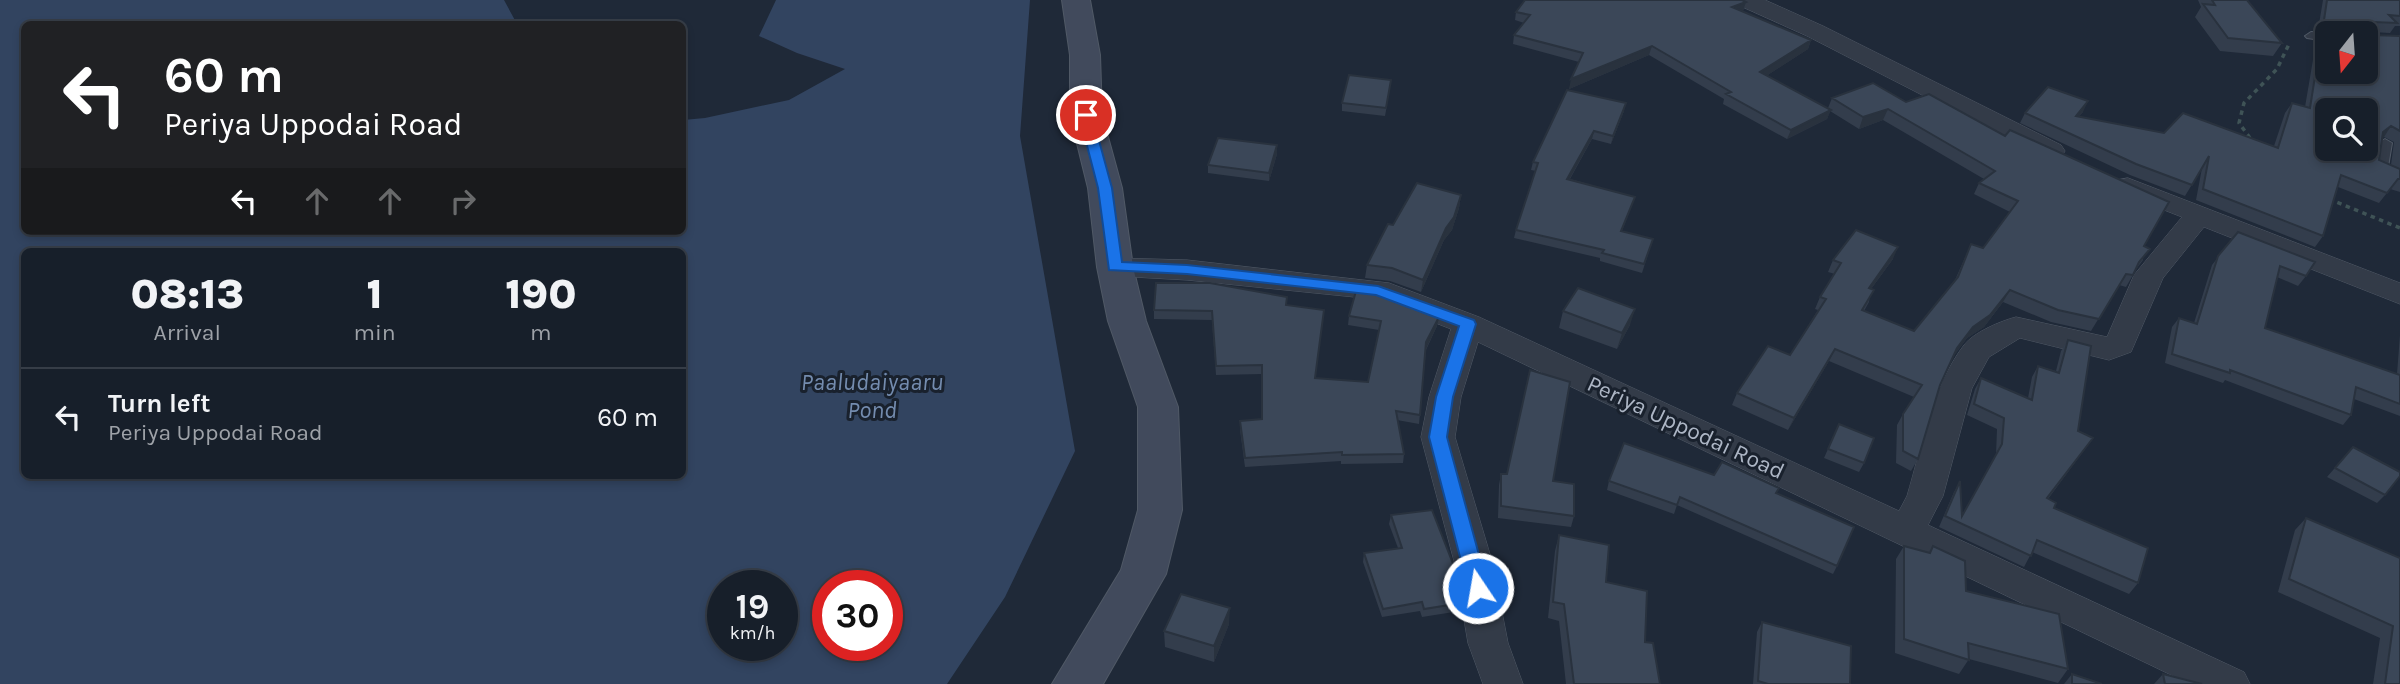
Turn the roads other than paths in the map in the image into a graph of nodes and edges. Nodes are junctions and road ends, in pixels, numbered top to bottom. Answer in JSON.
{"nodes":[{"id":1,"x":1076,"y":0,"type":"edge"},
{"id":2,"x":1746,"y":0,"type":"edge"},
{"id":3,"x":2311,"y":36,"type":"road end"},
{"id":4,"x":2315,"y":36,"type":"edge"},
{"id":5,"x":2385,"y":143,"type":"edge"},
{"id":6,"x":2400,"y":179,"type":"edge"},
{"id":7,"x":2198,"y":216,"type":"junction"},
{"id":8,"x":1115,"y":267,"type":"junction"},
{"id":9,"x":2400,"y":294,"type":"edge"},
{"id":10,"x":1468,"y":324,"type":"junction"},
{"id":11,"x":1907,"y":531,"type":"junction"},
{"id":12,"x":1077,"y":684,"type":"edge"},
{"id":13,"x":1503,"y":684,"type":"edge"},
{"id":14,"x":2230,"y":684,"type":"edge"}],
"edges":[{"from":1,"to":8,"type":"street"},
{"from":2,"to":7,"type":"street"},
{"from":3,"to":4,"type":"lane"},
{"from":5,"to":6,"type":"lane"},
{"from":7,"to":9,"type":"street"},
{"from":7,"to":11,"type":"street"},
{"from":8,"to":10,"type":"street","name":"Periya Uppodai Road"},
{"from":8,"to":12,"type":"street"},
{"from":10,"to":11,"type":"street","name":"Periya Uppodai Road"},
{"from":10,"to":13,"type":"street"},
{"from":11,"to":14,"type":"street","name":"Periya Uppodai Road"}]}
